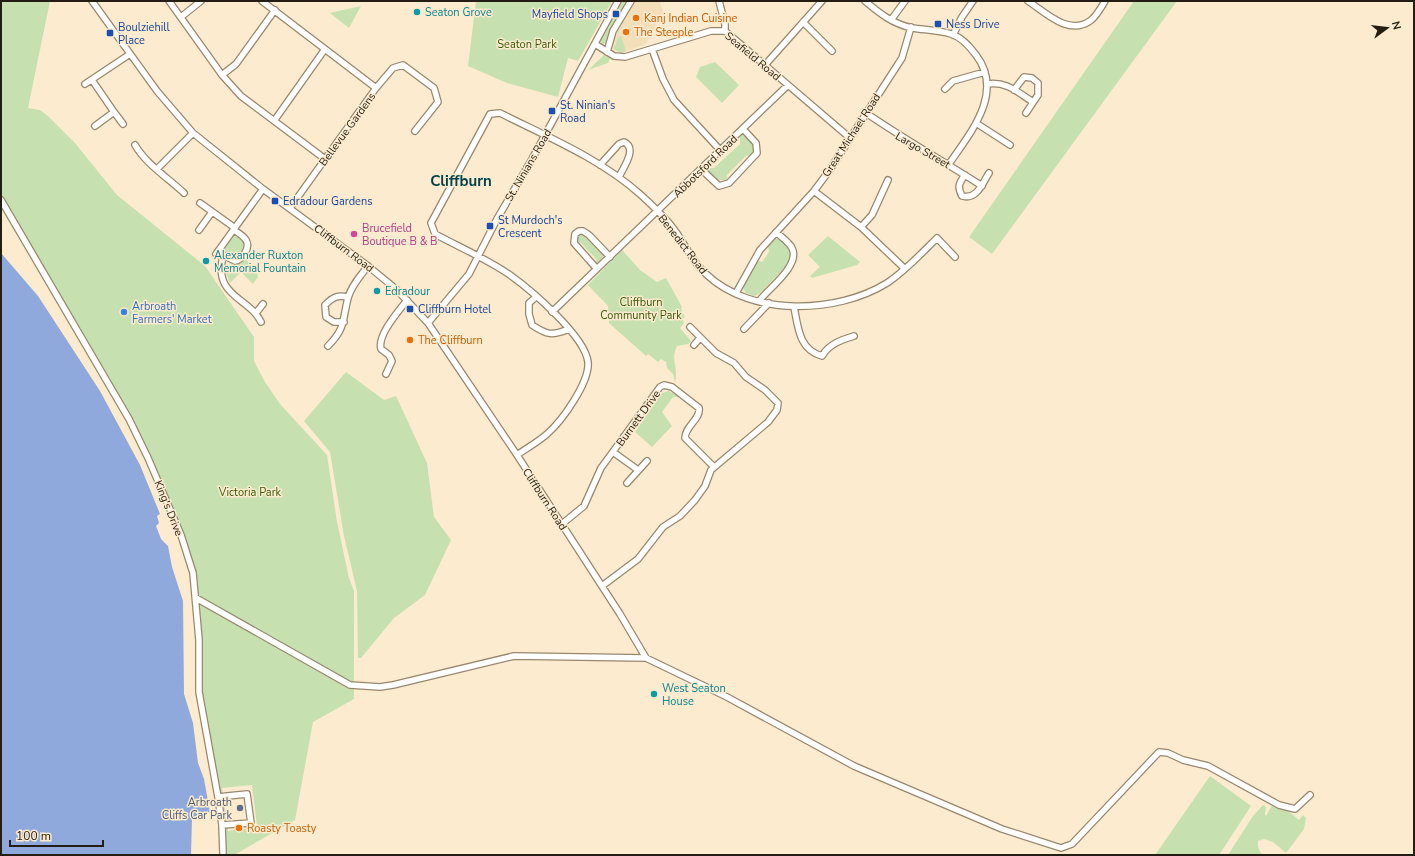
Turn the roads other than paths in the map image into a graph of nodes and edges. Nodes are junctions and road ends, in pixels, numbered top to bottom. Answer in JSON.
{"nodes":[{"id":1,"x":92,"y":1,"type":"edge"},
{"id":2,"x":169,"y":1,"type":"edge"},
{"id":3,"x":201,"y":1,"type":"edge"},
{"id":4,"x":262,"y":1,"type":"edge"},
{"id":5,"x":618,"y":1,"type":"edge"},
{"id":6,"x":631,"y":1,"type":"edge"},
{"id":7,"x":719,"y":1,"type":"edge"},
{"id":8,"x":822,"y":1,"type":"edge"},
{"id":9,"x":865,"y":1,"type":"edge"},
{"id":10,"x":905,"y":1,"type":"edge"},
{"id":11,"x":973,"y":1,"type":"edge"},
{"id":12,"x":1028,"y":1,"type":"edge"},
{"id":13,"x":1105,"y":1,"type":"edge"},
{"id":14,"x":275,"y":10,"type":"junction"},
{"id":15,"x":180,"y":17,"type":"junction"},
{"id":16,"x":890,"y":20,"type":"junction"},
{"id":17,"x":803,"y":22,"type":"junction"},
{"id":18,"x":911,"y":28,"type":"junction"},
{"id":19,"x":725,"y":31,"type":"junction"},
{"id":20,"x":953,"y":35,"type":"junction"},
{"id":21,"x":595,"y":44,"type":"junction"},
{"id":22,"x":325,"y":49,"type":"junction"},
{"id":23,"x":652,"y":49,"type":"junction"},
{"id":24,"x":832,"y":51,"type":"dead end"},
{"id":25,"x":607,"y":52,"type":"junction"},
{"id":26,"x":130,"y":54,"type":"junction"},
{"id":27,"x":765,"y":65,"type":"junction"},
{"id":28,"x":985,"y":72,"type":"junction"},
{"id":29,"x":222,"y":75,"type":"junction"},
{"id":30,"x":92,"y":80,"type":"junction"},
{"id":31,"x":85,"y":84,"type":"dead end"},
{"id":32,"x":988,"y":84,"type":"junction"},
{"id":33,"x":788,"y":85,"type":"junction"},
{"id":34,"x":376,"y":88,"type":"junction"},
{"id":35,"x":945,"y":89,"type":"dead end"},
{"id":36,"x":1014,"y":90,"type":"junction"},
{"id":37,"x":1033,"y":102,"type":"junction"},
{"id":38,"x":114,"y":112,"type":"junction"},
{"id":39,"x":866,"y":113,"type":"junction"},
{"id":40,"x":1026,"y":113,"type":"dead end"},
{"id":41,"x":274,"y":121,"type":"junction"},
{"id":42,"x":976,"y":123,"type":"junction"},
{"id":43,"x":123,"y":124,"type":"dead end"},
{"id":44,"x":95,"y":126,"type":"dead end"},
{"id":45,"x":743,"y":129,"type":"junction"},
{"id":46,"x":415,"y":131,"type":"dead end"},
{"id":47,"x":193,"y":132,"type":"junction"},
{"id":48,"x":545,"y":135,"type":"junction"},
{"id":49,"x":850,"y":138,"type":"junction"},
{"id":50,"x":1010,"y":145,"type":"dead end"},
{"id":51,"x":135,"y":146,"type":"dead end"},
{"id":52,"x":721,"y":152,"type":"junction"},
{"id":53,"x":325,"y":159,"type":"junction"},
{"id":54,"x":949,"y":164,"type":"junction"},
{"id":55,"x":600,"y":165,"type":"junction"},
{"id":56,"x":157,"y":169,"type":"junction"},
{"id":57,"x":701,"y":169,"type":"junction"},
{"id":58,"x":989,"y":173,"type":"dead end"},
{"id":59,"x":965,"y":175,"type":"junction"},
{"id":60,"x":619,"y":178,"type":"junction"},
{"id":61,"x":888,"y":180,"type":"dead end"},
{"id":62,"x":982,"y":186,"type":"junction"},
{"id":63,"x":262,"y":189,"type":"junction"},
{"id":64,"x":814,"y":191,"type":"junction"},
{"id":65,"x":184,"y":192,"type":"dead end"},
{"id":66,"x":1,"y":200,"type":"edge"},
{"id":67,"x":200,"y":203,"type":"dead end"},
{"id":68,"x":290,"y":208,"type":"junction"},
{"id":69,"x":658,"y":211,"type":"junction"},
{"id":70,"x":212,"y":212,"type":"junction"},
{"id":71,"x":861,"y":227,"type":"junction"},
{"id":72,"x":234,"y":229,"type":"junction"},
{"id":73,"x":199,"y":230,"type":"dead end"},
{"id":74,"x":776,"y":232,"type":"junction"},
{"id":75,"x":219,"y":254,"type":"junction"},
{"id":76,"x":478,"y":257,"type":"junction"},
{"id":77,"x":610,"y":257,"type":"junction"},
{"id":78,"x":954,"y":257,"type":"dead end"},
{"id":79,"x":368,"y":266,"type":"junction"},
{"id":80,"x":904,"y":268,"type":"junction"},
{"id":81,"x":597,"y":269,"type":"junction"},
{"id":82,"x":736,"y":293,"type":"junction"},
{"id":83,"x":348,"y":297,"type":"junction"},
{"id":84,"x":536,"y":297,"type":"junction"},
{"id":85,"x":407,"y":300,"type":"junction"},
{"id":86,"x":759,"y":301,"type":"junction"},
{"id":87,"x":769,"y":303,"type":"junction"},
{"id":88,"x":264,"y":304,"type":"dead end"},
{"id":89,"x":794,"y":307,"type":"junction"},
{"id":90,"x":552,"y":312,"type":"junction"},
{"id":91,"x":256,"y":313,"type":"junction"},
{"id":92,"x":261,"y":322,"type":"dead end"},
{"id":93,"x":344,"y":322,"type":"junction"},
{"id":94,"x":428,"y":323,"type":"junction"},
{"id":95,"x":690,"y":327,"type":"dead end"},
{"id":96,"x":744,"y":329,"type":"dead end"},
{"id":97,"x":569,"y":330,"type":"junction"},
{"id":98,"x":854,"y":336,"type":"dead end"},
{"id":99,"x":700,"y":338,"type":"junction"},
{"id":100,"x":694,"y":345,"type":"dead end"},
{"id":101,"x":328,"y":346,"type":"dead end"},
{"id":102,"x":386,"y":374,"type":"dead end"},
{"id":103,"x":613,"y":452,"type":"junction"},
{"id":104,"x":517,"y":454,"type":"junction"},
{"id":105,"x":647,"y":461,"type":"dead end"},
{"id":106,"x":714,"y":467,"type":"junction"},
{"id":107,"x":638,"y":470,"type":"junction"},
{"id":108,"x":627,"y":483,"type":"dead end"},
{"id":109,"x":562,"y":524,"type":"junction"},
{"id":110,"x":602,"y":586,"type":"junction"},
{"id":111,"x":196,"y":598,"type":"junction"},
{"id":112,"x":646,"y":658,"type":"junction"},
{"id":113,"x":1310,"y":795,"type":"dead end"},
{"id":114,"x":218,"y":797,"type":"junction"},
{"id":115,"x":222,"y":825,"type":"junction"},
{"id":116,"x":223,"y":853,"type":"dead end"}],
"edges":[{"from":1,"to":26,"type":"street","name":"Cliffburn Road"},
{"from":2,"to":15,"type":"street"},
{"from":3,"to":15,"type":"street"},
{"from":4,"to":14,"type":"street","name":"Bellevue Gardens"},
{"from":5,"to":21,"type":"street","name":"St. Ninians Road"},
{"from":6,"to":25,"type":"street"},
{"from":7,"to":19,"type":"street"},
{"from":8,"to":17,"type":"street"},
{"from":9,"to":16,"type":"street"},
{"from":10,"to":16,"type":"street"},
{"from":11,"to":20,"type":"street"},
{"from":12,"to":13,"type":"street"},
{"from":14,"to":22,"type":"street","name":"Bellevue Gardens"},
{"from":14,"to":29,"type":"street"},
{"from":15,"to":29,"type":"street"},
{"from":16,"to":18,"type":"street"},
{"from":17,"to":24,"type":"street"},
{"from":17,"to":27,"type":"street"},
{"from":18,"to":20,"type":"street"},
{"from":18,"to":39,"type":"street","name":"Great Michael Road"},
{"from":19,"to":23,"type":"street","name":"Seafield Road"},
{"from":19,"to":27,"type":"street","name":"Seafield Road"},
{"from":20,"to":28,"type":"street"},
{"from":21,"to":25,"type":"street","name":"Seafield Road"},
{"from":21,"to":48,"type":"street","name":"St. Ninians Road"},
{"from":22,"to":34,"type":"street","name":"Bellevue Gardens"},
{"from":22,"to":41,"type":"street"},
{"from":23,"to":25,"type":"street","name":"Seafield Road"},
{"from":23,"to":52,"type":"street"},
{"from":26,"to":30,"type":"street"},
{"from":26,"to":47,"type":"street","name":"Cliffburn Road"},
{"from":27,"to":33,"type":"street","name":"Seafield Road"},
{"from":28,"to":32,"type":"street"},
{"from":28,"to":35,"type":"street"},
{"from":29,"to":41,"type":"street"},
{"from":30,"to":31,"type":"street"},
{"from":30,"to":38,"type":"street"},
{"from":32,"to":36,"type":"street"},
{"from":32,"to":42,"type":"street"},
{"from":33,"to":45,"type":"street","name":"Abbotsford Road"},
{"from":33,"to":49,"type":"street","name":"Seafield Road"},
{"from":34,"to":46,"type":"street"},
{"from":34,"to":53,"type":"street","name":"Bellevue Gardens"},
{"from":36,"to":37,"type":"street"},
{"from":36,"to":37,"type":"street"},
{"from":37,"to":40,"type":"street"},
{"from":38,"to":43,"type":"street"},
{"from":38,"to":44,"type":"street"},
{"from":39,"to":49,"type":"street","name":"Great Michael Road"},
{"from":39,"to":54,"type":"street","name":"Largo Street"},
{"from":41,"to":53,"type":"street"},
{"from":42,"to":50,"type":"street"},
{"from":42,"to":54,"type":"street"},
{"from":45,"to":52,"type":"street","name":"Abbotsford Road"},
{"from":45,"to":57,"type":"street"},
{"from":47,"to":56,"type":"street"},
{"from":47,"to":63,"type":"street","name":"Cliffburn Road"},
{"from":48,"to":55,"type":"street","name":"Benedict Road"},
{"from":48,"to":76,"type":"street","name":"St. Ninians Road"},
{"from":48,"to":76,"type":"street","name":"Benedict Road"},
{"from":49,"to":64,"type":"street","name":"Great Michael Road"},
{"from":51,"to":56,"type":"street"},
{"from":52,"to":57,"type":"street","name":"Abbotsford Road"},
{"from":53,"to":68,"type":"street","name":"Bellevue Gardens"},
{"from":54,"to":59,"type":"street","name":"Largo Street"},
{"from":55,"to":60,"type":"street","name":"Benedict Road"},
{"from":55,"to":60,"type":"street"},
{"from":56,"to":65,"type":"street"},
{"from":57,"to":69,"type":"street","name":"Abbotsford Road"},
{"from":58,"to":62,"type":"street"},
{"from":59,"to":62,"type":"street","name":"Largo Street"},
{"from":59,"to":62,"type":"street"},
{"from":60,"to":69,"type":"street","name":"Benedict Road"},
{"from":61,"to":71,"type":"street"},
{"from":63,"to":68,"type":"street","name":"Cliffburn Road"},
{"from":63,"to":72,"type":"street"},
{"from":64,"to":71,"type":"street"},
{"from":64,"to":74,"type":"street","name":"Great Michael Road"},
{"from":66,"to":111,"type":"street","name":"King's Drive"},
{"from":67,"to":70,"type":"street"},
{"from":68,"to":79,"type":"street","name":"Cliffburn Road"},
{"from":69,"to":77,"type":"street","name":"Abbotsford Road"},
{"from":69,"to":82,"type":"street","name":"Benedict Road"},
{"from":70,"to":72,"type":"street"},
{"from":70,"to":73,"type":"street"},
{"from":71,"to":80,"type":"street"},
{"from":72,"to":75,"type":"street"},
{"from":72,"to":75,"type":"street"},
{"from":74,"to":82,"type":"street","name":"Great Michael Road"},
{"from":74,"to":86,"type":"street"},
{"from":75,"to":91,"type":"street"},
{"from":76,"to":84,"type":"street"},
{"from":76,"to":94,"type":"street","name":"St. Ninians Road"},
{"from":77,"to":81,"type":"street","name":"Abbotsford Road"},
{"from":77,"to":81,"type":"street"},
{"from":78,"to":80,"type":"street","name":"Benedict Road"},
{"from":79,"to":83,"type":"street"},
{"from":79,"to":85,"type":"street","name":"Cliffburn Road"},
{"from":80,"to":89,"type":"street","name":"Benedict Road"},
{"from":81,"to":90,"type":"street","name":"Abbotsford Road"},
{"from":82,"to":86,"type":"street","name":"Benedict Road"},
{"from":83,"to":93,"type":"street"},
{"from":83,"to":93,"type":"street"},
{"from":84,"to":90,"type":"street"},
{"from":84,"to":97,"type":"street"},
{"from":85,"to":94,"type":"street","name":"Cliffburn Road"},
{"from":85,"to":102,"type":"street"},
{"from":86,"to":87,"type":"street","name":"Benedict Road"},
{"from":87,"to":89,"type":"street","name":"Benedict Road"},
{"from":87,"to":96,"type":"street"},
{"from":88,"to":91,"type":"street"},
{"from":89,"to":98,"type":"street"},
{"from":90,"to":97,"type":"street"},
{"from":91,"to":92,"type":"street"},
{"from":93,"to":101,"type":"street"},
{"from":94,"to":104,"type":"street","name":"Cliffburn Road"},
{"from":95,"to":99,"type":"street"},
{"from":97,"to":104,"type":"street"},
{"from":99,"to":100,"type":"street"},
{"from":99,"to":106,"type":"street"},
{"from":103,"to":106,"type":"street","name":"Burnett Drive"},
{"from":103,"to":107,"type":"street","name":"Burnett Drive"},
{"from":103,"to":109,"type":"street","name":"Burnett Drive"},
{"from":104,"to":109,"type":"street","name":"Cliffburn Road"},
{"from":105,"to":107,"type":"street"},
{"from":106,"to":110,"type":"street"},
{"from":107,"to":108,"type":"street"},
{"from":109,"to":110,"type":"street","name":"Cliffburn Road"},
{"from":110,"to":112,"type":"street","name":"Cliffburn Road"},
{"from":111,"to":112,"type":"street"},
{"from":111,"to":114,"type":"street","name":"King's Drive"},
{"from":112,"to":113,"type":"street"},
{"from":114,"to":115,"type":"street","name":"King's Drive"},
{"from":114,"to":115,"type":"street"},
{"from":115,"to":116,"type":"street","name":"King's Drive"}]}
